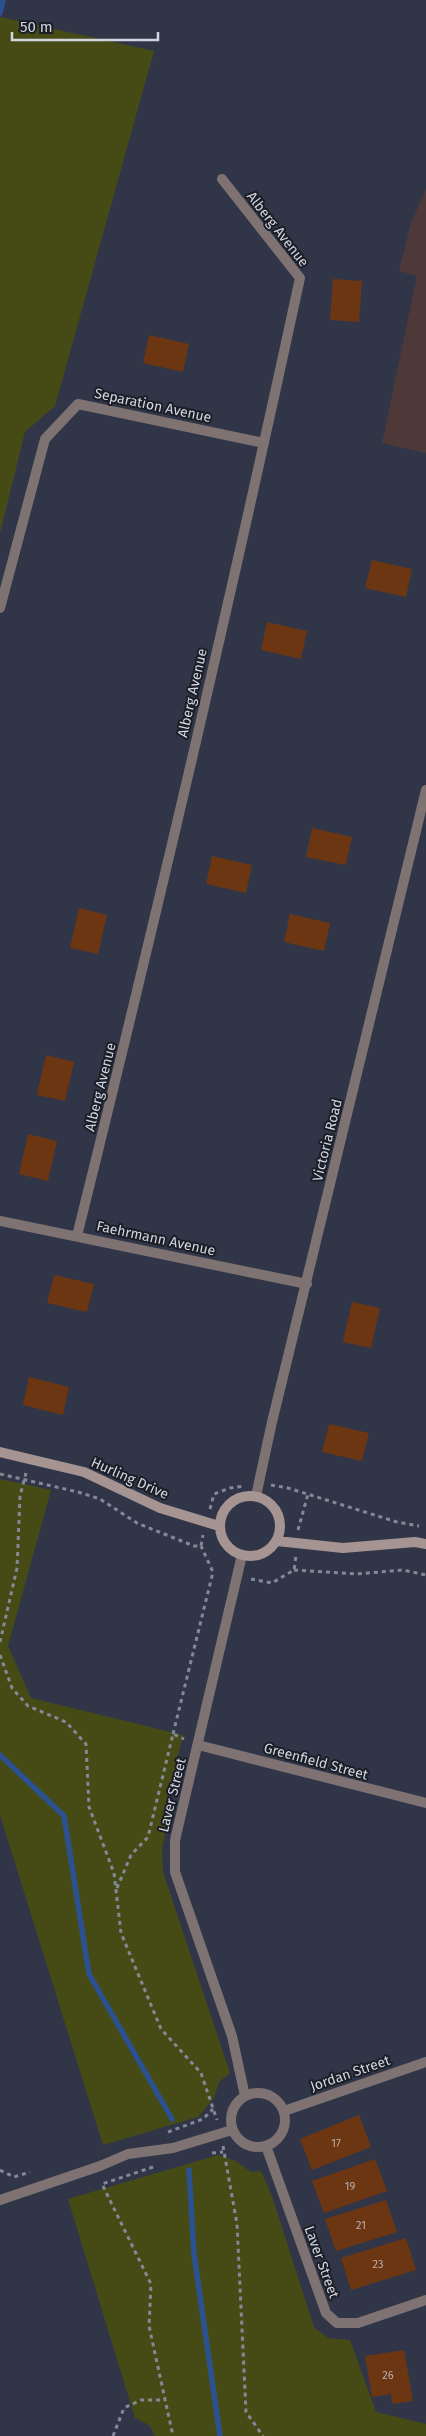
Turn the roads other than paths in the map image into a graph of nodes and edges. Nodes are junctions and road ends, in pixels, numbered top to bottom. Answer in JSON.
{"nodes":[{"id":1,"x":222,"y":179,"type":"dead end"},
{"id":2,"x":264,"y":443,"type":"junction"},
{"id":3,"x":0,"y":608,"type":"edge"},
{"id":4,"x":426,"y":790,"type":"edge"},
{"id":5,"x":0,"y":1221,"type":"edge"},
{"id":6,"x":77,"y":1236,"type":"junction"},
{"id":7,"x":307,"y":1284,"type":"junction"},
{"id":8,"x":0,"y":1452,"type":"edge"},
{"id":9,"x":256,"y":1496,"type":"junction"},
{"id":10,"x":219,"y":1526,"type":"junction"},
{"id":11,"x":277,"y":1541,"type":"junction"},
{"id":12,"x":426,"y":1544,"type":"edge"},
{"id":13,"x":242,"y":1555,"type":"junction"},
{"id":14,"x":198,"y":1744,"type":"junction"},
{"id":15,"x":426,"y":1803,"type":"edge"},
{"id":16,"x":426,"y":2062,"type":"edge"},
{"id":17,"x":246,"y":2096,"type":"junction"},
{"id":18,"x":284,"y":2111,"type":"junction"},
{"id":19,"x":232,"y":2130,"type":"junction"},
{"id":20,"x":266,"y":2146,"type":"junction"},
{"id":21,"x":0,"y":2200,"type":"edge"},
{"id":22,"x":426,"y":2300,"type":"edge"}],
"edges":[{"from":1,"to":2,"type":"street","name":"Alberg Avenue"},
{"from":2,"to":3,"type":"street","name":"Separation Avenue"},
{"from":2,"to":6,"type":"street","name":"Alberg Avenue"},
{"from":4,"to":7,"type":"street","name":"Victoria Road"},
{"from":5,"to":6,"type":"street","name":"Faehrmann Avenue"},
{"from":6,"to":7,"type":"street","name":"Faehrmann Avenue"},
{"from":7,"to":9,"type":"street","name":"Victoria Road"},
{"from":8,"to":10,"type":"street","name":"Hurling Drive"},
{"from":9,"to":10,"type":"street"},
{"from":9,"to":11,"type":"street"},
{"from":10,"to":13,"type":"street"},
{"from":11,"to":12,"type":"street"},
{"from":11,"to":13,"type":"street"},
{"from":13,"to":14,"type":"street","name":"Laver Street"},
{"from":14,"to":15,"type":"street","name":"Greenfield Street"},
{"from":14,"to":17,"type":"street","name":"Laver Street"},
{"from":16,"to":18,"type":"street","name":"Jordan Street"},
{"from":17,"to":18,"type":"street"},
{"from":17,"to":19,"type":"street"},
{"from":18,"to":20,"type":"street"},
{"from":19,"to":20,"type":"street"},
{"from":19,"to":21,"type":"street"},
{"from":20,"to":22,"type":"street","name":"Laver Street"}]}
